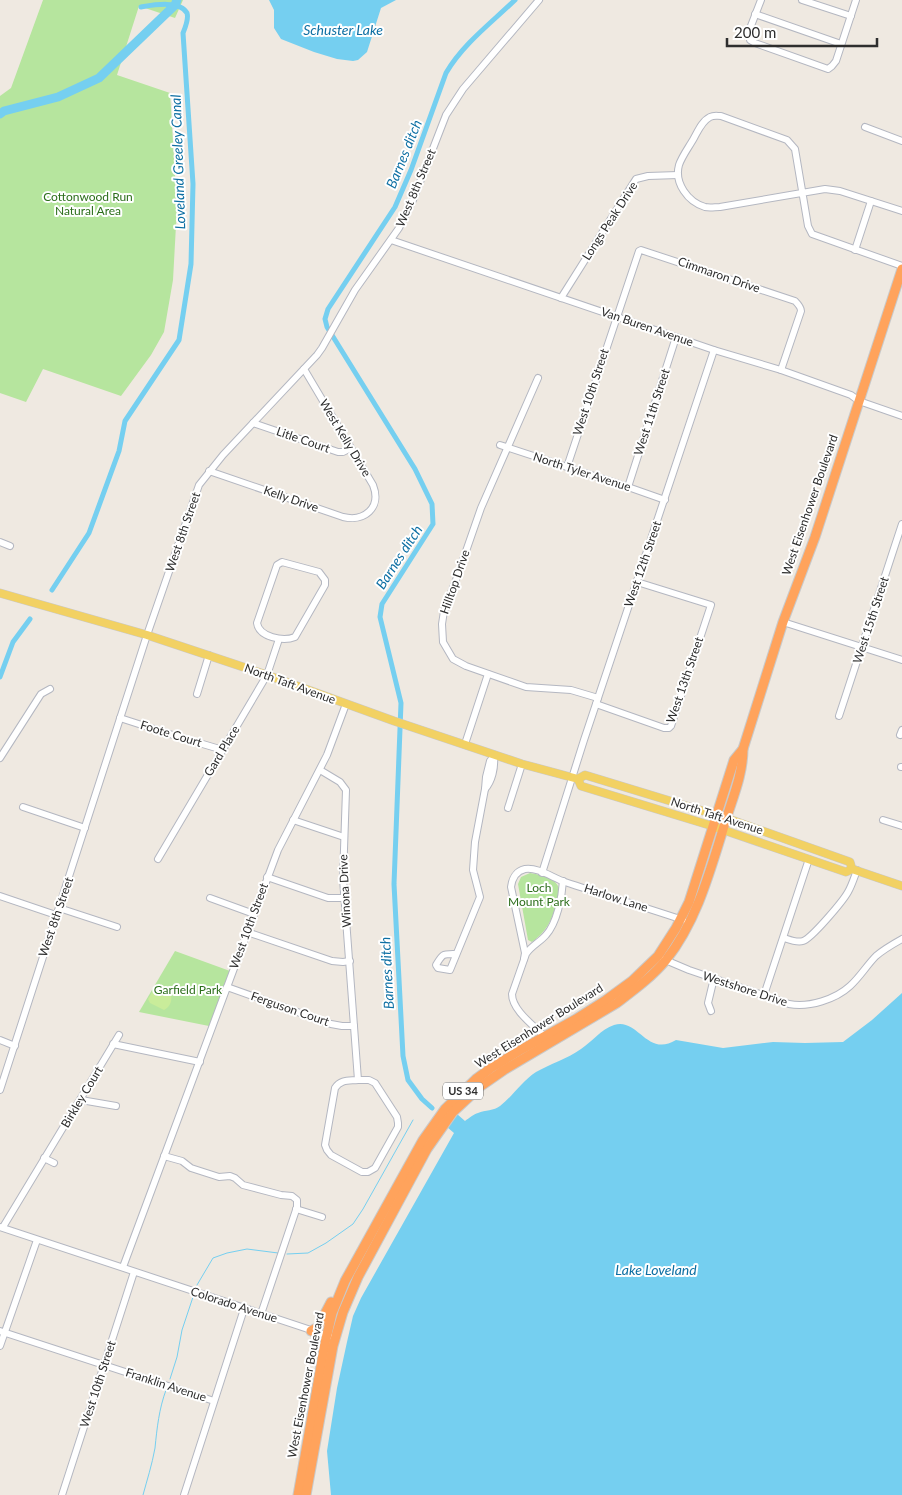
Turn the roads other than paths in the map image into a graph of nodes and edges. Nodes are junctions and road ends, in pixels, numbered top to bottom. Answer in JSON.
{"nodes":[{"id":1,"x":539,"y":0,"type":"edge"},
{"id":2,"x":760,"y":0,"type":"edge"},
{"id":3,"x":802,"y":0,"type":"edge"},
{"id":4,"x":856,"y":0,"type":"edge"},
{"id":5,"x":755,"y":14,"type":"junction"},
{"id":6,"x":851,"y":16,"type":"junction"},
{"id":7,"x":841,"y":44,"type":"junction"},
{"id":8,"x":865,"y":127,"type":"dead end"},
{"id":9,"x":902,"y":141,"type":"edge"},
{"id":10,"x":678,"y":175,"type":"junction"},
{"id":11,"x":803,"y":193,"type":"junction"},
{"id":12,"x":871,"y":201,"type":"junction"},
{"id":13,"x":902,"y":211,"type":"edge"},
{"id":14,"x":391,"y":240,"type":"junction"},
{"id":15,"x":855,"y":250,"type":"junction"},
{"id":16,"x":902,"y":268,"type":"edge"},
{"id":17,"x":561,"y":298,"type":"junction"},
{"id":18,"x":616,"y":317,"type":"junction"},
{"id":19,"x":676,"y":337,"type":"junction"},
{"id":20,"x":714,"y":350,"type":"junction"},
{"id":21,"x":304,"y":370,"type":"junction"},
{"id":22,"x":781,"y":370,"type":"junction"},
{"id":23,"x":538,"y":378,"type":"dead end"},
{"id":24,"x":859,"y":400,"type":"junction"},
{"id":25,"x":902,"y":416,"type":"edge"},
{"id":26,"x":253,"y":423,"type":"junction"},
{"id":27,"x":500,"y":445,"type":"dead end"},
{"id":28,"x":351,"y":448,"type":"junction"},
{"id":29,"x":508,"y":448,"type":"junction"},
{"id":30,"x":567,"y":467,"type":"junction"},
{"id":31,"x":209,"y":471,"type":"junction"},
{"id":32,"x":628,"y":487,"type":"junction"},
{"id":33,"x":665,"y":500,"type":"junction"},
{"id":34,"x":371,"y":510,"type":"joint"},
{"id":35,"x":902,"y":524,"type":"edge"},
{"id":36,"x":0,"y":542,"type":"edge"},
{"id":37,"x":10,"y":546,"type":"dead end"},
{"id":38,"x":637,"y":582,"type":"junction"},
{"id":39,"x":0,"y":593,"type":"edge"},
{"id":40,"x":783,"y":622,"type":"junction"},
{"id":41,"x":147,"y":635,"type":"junction"},
{"id":42,"x":279,"y":639,"type":"junction"},
{"id":43,"x":862,"y":647,"type":"junction"},
{"id":44,"x":209,"y":655,"type":"junction"},
{"id":45,"x":902,"y":660,"type":"edge"},
{"id":46,"x":488,"y":674,"type":"junction"},
{"id":47,"x":267,"y":675,"type":"junction"},
{"id":48,"x":50,"y":689,"type":"dead end"},
{"id":49,"x":197,"y":694,"type":"dead end"},
{"id":50,"x":597,"y":701,"type":"junction"},
{"id":51,"x":346,"y":704,"type":"junction"},
{"id":52,"x":840,"y":716,"type":"dead end"},
{"id":53,"x":120,"y":718,"type":"junction"},
{"id":54,"x":641,"y":720,"type":"joint"},
{"id":55,"x":465,"y":744,"type":"junction"},
{"id":56,"x":744,"y":749,"type":"junction"},
{"id":57,"x":223,"y":750,"type":"junction"},
{"id":58,"x":495,"y":756,"type":"junction"},
{"id":59,"x":0,"y":758,"type":"edge"},
{"id":60,"x":522,"y":764,"type":"junction"},
{"id":61,"x":320,"y":770,"type":"junction"},
{"id":62,"x":575,"y":778,"type":"junction"},
{"id":63,"x":23,"y":807,"type":"dead end"},
{"id":64,"x":508,"y":808,"type":"dead end"},
{"id":65,"x":716,"y":815,"type":"junction"},
{"id":66,"x":726,"y":818,"type":"junction"},
{"id":67,"x":292,"y":820,"type":"junction"},
{"id":68,"x":883,"y":820,"type":"dead end"},
{"id":69,"x":902,"y":826,"type":"edge"},
{"id":70,"x":713,"y":827,"type":"junction"},
{"id":71,"x":85,"y":828,"type":"junction"},
{"id":72,"x":723,"y":830,"type":"junction"},
{"id":73,"x":344,"y":837,"type":"junction"},
{"id":74,"x":158,"y":859,"type":"dead end"},
{"id":75,"x":809,"y":859,"type":"junction"},
{"id":76,"x":855,"y":869,"type":"junction"},
{"id":77,"x":542,"y":872,"type":"junction"},
{"id":78,"x":267,"y":877,"type":"junction"},
{"id":79,"x":563,"y":881,"type":"junction"},
{"id":80,"x":902,"y":886,"type":"edge"},
{"id":81,"x":0,"y":896,"type":"edge"},
{"id":82,"x":210,"y":898,"type":"dead end"},
{"id":83,"x":345,"y":898,"type":"junction"},
{"id":84,"x":59,"y":908,"type":"junction"},
{"id":85,"x":254,"y":914,"type":"junction"},
{"id":86,"x":56,"y":915,"type":"junction"},
{"id":87,"x":686,"y":920,"type":"junction"},
{"id":88,"x":117,"y":927,"type":"dead end"},
{"id":89,"x":247,"y":932,"type":"junction"},
{"id":90,"x":784,"y":938,"type":"junction"},
{"id":91,"x":902,"y":939,"type":"edge"},
{"id":92,"x":456,"y":954,"type":"dead end"},
{"id":93,"x":662,"y":958,"type":"junction"},
{"id":94,"x":524,"y":959,"type":"junction"},
{"id":95,"x":350,"y":961,"type":"junction"},
{"id":96,"x":714,"y":978,"type":"junction"},
{"id":97,"x":227,"y":987,"type":"junction"},
{"id":98,"x":764,"y":995,"type":"junction"},
{"id":99,"x":711,"y":1011,"type":"dead end"},
{"id":100,"x":354,"y":1026,"type":"junction"},
{"id":101,"x":119,"y":1035,"type":"dead end"},
{"id":102,"x":0,"y":1040,"type":"edge"},
{"id":103,"x":548,"y":1040,"type":"junction"},
{"id":104,"x":113,"y":1044,"type":"junction"},
{"id":105,"x":15,"y":1046,"type":"junction"},
{"id":106,"x":200,"y":1062,"type":"junction"},
{"id":107,"x":358,"y":1080,"type":"junction"},
{"id":108,"x":0,"y":1090,"type":"edge"},
{"id":109,"x":80,"y":1100,"type":"junction"},
{"id":110,"x":116,"y":1106,"type":"dead end"},
{"id":111,"x":164,"y":1156,"type":"junction"},
{"id":112,"x":44,"y":1158,"type":"junction"},
{"id":113,"x":54,"y":1163,"type":"dead end"},
{"id":114,"x":296,"y":1209,"type":"junction"},
{"id":115,"x":322,"y":1217,"type":"dead end"},
{"id":116,"x":1,"y":1227,"type":"edge"},
{"id":117,"x":37,"y":1240,"type":"junction"},
{"id":118,"x":123,"y":1267,"type":"junction"},
{"id":119,"x":134,"y":1272,"type":"junction"},
{"id":120,"x":338,"y":1296,"type":"junction"},
{"id":121,"x":244,"y":1309,"type":"junction"},
{"id":122,"x":261,"y":1314,"type":"junction"},
{"id":123,"x":2,"y":1331,"type":"edge"},
{"id":124,"x":311,"y":1331,"type":"junction"},
{"id":125,"x":331,"y":1337,"type":"junction"},
{"id":126,"x":0,"y":1346,"type":"edge"},
{"id":127,"x":104,"y":1365,"type":"junction"},
{"id":128,"x":214,"y":1401,"type":"junction"},
{"id":129,"x":62,"y":1495,"type":"edge"},
{"id":130,"x":184,"y":1495,"type":"edge"},
{"id":131,"x":298,"y":1495,"type":"edge"},
{"id":132,"x":306,"y":1495,"type":"edge"}],
"edges":[{"from":1,"to":14,"type":"street","name":"West 8th Street"},
{"from":2,"to":5,"type":"street"},
{"from":3,"to":6,"type":"street"},
{"from":4,"to":6,"type":"street"},
{"from":5,"to":7,"type":"street"},
{"from":5,"to":7,"type":"street"},
{"from":6,"to":7,"type":"street"},
{"from":8,"to":9,"type":"street"},
{"from":10,"to":11,"type":"street"},
{"from":10,"to":11,"type":"street"},
{"from":10,"to":17,"type":"street","name":"Longs Peak Drive"},
{"from":11,"to":12,"type":"street"},
{"from":11,"to":15,"type":"street"},
{"from":12,"to":13,"type":"street"},
{"from":12,"to":15,"type":"street"},
{"from":14,"to":17,"type":"street","name":"Van Buren Avenue"},
{"from":14,"to":21,"type":"street","name":"West 8th Street"},
{"from":15,"to":16,"type":"street"},
{"from":16,"to":24,"type":"highway","name":"West Eisenhower Boulevard","number":"US 34"},
{"from":17,"to":18,"type":"street","name":"Van Buren Avenue"},
{"from":18,"to":19,"type":"street","name":"Van Buren Avenue"},
{"from":18,"to":22,"type":"street","name":"Cimmaron Drive"},
{"from":18,"to":30,"type":"street","name":"West 10th Street"},
{"from":19,"to":20,"type":"street","name":"Van Buren Avenue"},
{"from":19,"to":32,"type":"street","name":"West 11th Street"},
{"from":20,"to":22,"type":"street","name":"Van Buren Avenue"},
{"from":20,"to":33,"type":"street","name":"West 12th Street"},
{"from":21,"to":26,"type":"street","name":"West 8th Street"},
{"from":21,"to":28,"type":"street","name":"West Kelly Drive"},
{"from":22,"to":24,"type":"street","name":"Van Buren Avenue"},
{"from":23,"to":29,"type":"street","name":"Hilltop Drive"},
{"from":24,"to":25,"type":"street","name":"Van Buren Avenue"},
{"from":24,"to":40,"type":"highway","name":"West Eisenhower Boulevard","number":"US 34"},
{"from":26,"to":28,"type":"street","name":"Litle Court"},
{"from":26,"to":31,"type":"street","name":"West 8th Street"},
{"from":27,"to":29,"type":"street","name":"North Tyler Avenue"},
{"from":28,"to":34,"type":"street","name":"West Kelly Drive"},
{"from":29,"to":30,"type":"street","name":"North Tyler Avenue"},
{"from":29,"to":46,"type":"street","name":"Hilltop Drive"},
{"from":30,"to":32,"type":"street","name":"North Tyler Avenue"},
{"from":31,"to":34,"type":"street","name":"Kelly Drive"},
{"from":31,"to":41,"type":"street","name":"West 8th Street"},
{"from":32,"to":33,"type":"street","name":"North Tyler Avenue"},
{"from":33,"to":38,"type":"street","name":"West 12th Street"},
{"from":35,"to":43,"type":"street","name":"West 15th Street"},
{"from":36,"to":37,"type":"street"},
{"from":38,"to":50,"type":"street","name":"West 12th Street"},
{"from":38,"to":54,"type":"street","name":"West 13th Street"},
{"from":39,"to":41,"type":"main road","name":"North Taft Avenue"},
{"from":40,"to":43,"type":"street"},
{"from":40,"to":56,"type":"highway","name":"West Eisenhower Boulevard","number":"US 34"},
{"from":41,"to":44,"type":"main road","name":"North Taft Avenue"},
{"from":41,"to":53,"type":"street","name":"West 8th Street"},
{"from":42,"to":42,"type":"street"},
{"from":42,"to":47,"type":"street","name":"Gard Place"},
{"from":43,"to":45,"type":"street"},
{"from":43,"to":52,"type":"street","name":"West 15th Street"},
{"from":44,"to":47,"type":"main road","name":"North Taft Avenue"},
{"from":44,"to":49,"type":"street"},
{"from":46,"to":50,"type":"street","name":"Hilltop Drive"},
{"from":46,"to":55,"type":"street"},
{"from":47,"to":51,"type":"main road","name":"North Taft Avenue"},
{"from":47,"to":57,"type":"street","name":"Gard Place"},
{"from":48,"to":59,"type":"street"},
{"from":50,"to":54,"type":"street","name":"Hilltop Drive"},
{"from":50,"to":62,"type":"street","name":"West 12th Street"},
{"from":51,"to":55,"type":"main road","name":"North Taft Avenue"},
{"from":51,"to":61,"type":"street","name":"West 10th Street"},
{"from":53,"to":57,"type":"street","name":"Foote Court"},
{"from":53,"to":71,"type":"street","name":"West 8th Street"},
{"from":55,"to":58,"type":"main road","name":"North Taft Avenue"},
{"from":56,"to":65,"type":"highway","name":"West Eisenhower Boulevard","number":"US 34"},
{"from":56,"to":66,"type":"highway","name":"West Eisenhower Boulevard","number":"US 34"},
{"from":57,"to":74,"type":"street","name":"Gard Place"},
{"from":58,"to":60,"type":"main road","name":"North Taft Avenue"},
{"from":58,"to":92,"type":"street"},
{"from":60,"to":62,"type":"main road","name":"North Taft Avenue"},
{"from":60,"to":64,"type":"street"},
{"from":61,"to":67,"type":"street","name":"West 10th Street"},
{"from":61,"to":73,"type":"street","name":"Winona Drive"},
{"from":62,"to":65,"type":"main road","name":"North Taft Avenue"},
{"from":62,"to":70,"type":"main road","name":"North Taft Avenue"},
{"from":62,"to":77,"type":"street","name":"West 12th Street"},
{"from":63,"to":71,"type":"street"},
{"from":65,"to":66,"type":"main road","name":"North Taft Avenue"},
{"from":65,"to":70,"type":"highway","name":"West Eisenhower Boulevard","number":"US 34"},
{"from":66,"to":72,"type":"highway","name":"West Eisenhower Boulevard","number":"US 34"},
{"from":66,"to":76,"type":"main road","name":"North Taft Avenue"},
{"from":67,"to":73,"type":"street"},
{"from":67,"to":78,"type":"street","name":"West 10th Street"},
{"from":68,"to":69,"type":"street"},
{"from":70,"to":72,"type":"main road","name":"North Taft Avenue"},
{"from":70,"to":87,"type":"highway","name":"West Eisenhower Boulevard","number":"US 34"},
{"from":71,"to":84,"type":"street","name":"West 8th Street"},
{"from":72,"to":75,"type":"main road","name":"North Taft Avenue"},
{"from":72,"to":87,"type":"highway","name":"West Eisenhower Boulevard","number":"US 34"},
{"from":73,"to":83,"type":"street","name":"Winona Drive"},
{"from":75,"to":76,"type":"main road","name":"North Taft Avenue"},
{"from":75,"to":90,"type":"street"},
{"from":76,"to":80,"type":"main road","name":"North Taft Avenue"},
{"from":76,"to":90,"type":"street"},
{"from":77,"to":79,"type":"street","name":"Harlow Lane"},
{"from":77,"to":94,"type":"street"},
{"from":78,"to":83,"type":"street"},
{"from":78,"to":85,"type":"street","name":"West 10th Street"},
{"from":79,"to":87,"type":"street","name":"Harlow Lane"},
{"from":79,"to":94,"type":"street"},
{"from":81,"to":86,"type":"street"},
{"from":82,"to":85,"type":"street"},
{"from":83,"to":95,"type":"street","name":"Winona Drive"},
{"from":84,"to":86,"type":"street","name":"West 8th Street"},
{"from":84,"to":88,"type":"street"},
{"from":85,"to":89,"type":"street","name":"West 10th Street"},
{"from":86,"to":105,"type":"street","name":"West 8th Street"},
{"from":87,"to":93,"type":"highway","name":"West Eisenhower Boulevard","number":"US 34"},
{"from":89,"to":95,"type":"street"},
{"from":89,"to":97,"type":"street","name":"West 10th Street"},
{"from":90,"to":98,"type":"street"},
{"from":91,"to":98,"type":"street","name":"Westshore Drive"},
{"from":93,"to":96,"type":"street","name":"Westshore Drive"},
{"from":93,"to":103,"type":"highway","name":"West Eisenhower Boulevard","number":"US 34"},
{"from":94,"to":103,"type":"street"},
{"from":95,"to":100,"type":"street","name":"Winona Drive"},
{"from":96,"to":98,"type":"street","name":"Westshore Drive"},
{"from":96,"to":99,"type":"street"},
{"from":97,"to":100,"type":"street","name":"Ferguson Court"},
{"from":97,"to":106,"type":"street","name":"West 10th Street"},
{"from":100,"to":107,"type":"street","name":"Winona Drive"},
{"from":101,"to":104,"type":"street","name":"Birkley Court"},
{"from":102,"to":105,"type":"street"},
{"from":103,"to":120,"type":"highway","name":"West Eisenhower Boulevard","number":"US 34"},
{"from":103,"to":125,"type":"highway","name":"West Eisenhower Boulevard","number":"US 34"},
{"from":104,"to":106,"type":"street"},
{"from":104,"to":109,"type":"street","name":"Birkley Court"},
{"from":105,"to":108,"type":"street","name":"West 8th Street"},
{"from":106,"to":111,"type":"street","name":"West 10th Street"},
{"from":107,"to":107,"type":"street"},
{"from":109,"to":110,"type":"street"},
{"from":109,"to":112,"type":"street","name":"Birkley Court"},
{"from":111,"to":114,"type":"street"},
{"from":111,"to":118,"type":"street","name":"West 10th Street"},
{"from":112,"to":113,"type":"street"},
{"from":112,"to":116,"type":"street","name":"Birkley Court"},
{"from":114,"to":115,"type":"street"},
{"from":114,"to":122,"type":"street"},
{"from":116,"to":117,"type":"street"},
{"from":117,"to":118,"type":"street"},
{"from":117,"to":123,"type":"street"},
{"from":118,"to":119,"type":"street","name":"Colorado Avenue"},
{"from":119,"to":121,"type":"street","name":"Colorado Avenue"},
{"from":119,"to":127,"type":"street","name":"West 10th Street"},
{"from":120,"to":124,"type":"highway"},
{"from":120,"to":125,"type":"highway","name":"West Eisenhower Boulevard","number":"US 34"},
{"from":121,"to":122,"type":"street","name":"Colorado Avenue"},
{"from":121,"to":128,"type":"street"},
{"from":122,"to":124,"type":"street","name":"Colorado Avenue"},
{"from":123,"to":126,"type":"street"},
{"from":123,"to":127,"type":"street","name":"Franklin Avenue"},
{"from":124,"to":125,"type":"street","name":"Colorado Avenue"},
{"from":125,"to":131,"type":"highway","name":"West Eisenhower Boulevard","number":"US 34"},
{"from":125,"to":132,"type":"highway","name":"West Eisenhower Boulevard","number":"US 34"},
{"from":127,"to":128,"type":"street","name":"Franklin Avenue"},
{"from":127,"to":129,"type":"street","name":"West 10th Street"},
{"from":128,"to":130,"type":"street"}]}
